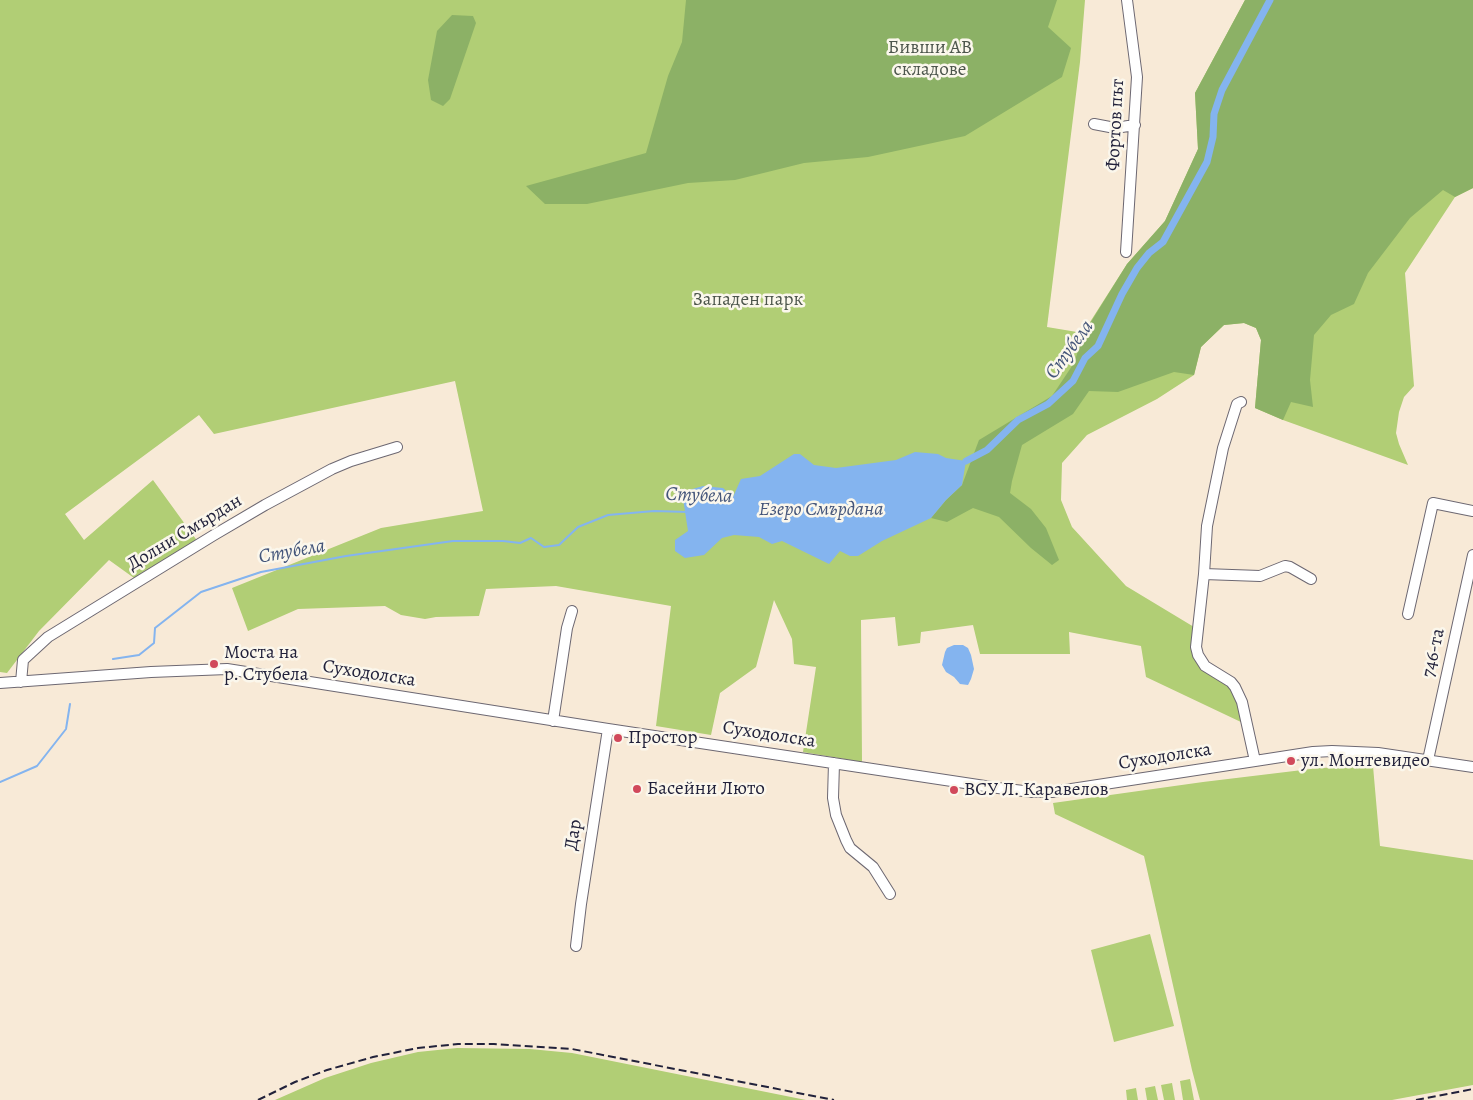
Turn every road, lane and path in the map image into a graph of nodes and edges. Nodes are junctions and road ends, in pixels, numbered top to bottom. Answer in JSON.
{"nodes":[{"id":1,"x":1127,"y":0,"type":"edge"},
{"id":2,"x":1094,"y":124,"type":"dead end"},
{"id":3,"x":1135,"y":125,"type":"junction"},
{"id":4,"x":1126,"y":252,"type":"dead end"},
{"id":5,"x":1241,"y":402,"type":"dead end"},
{"id":6,"x":397,"y":448,"type":"dead end"},
{"id":7,"x":1473,"y":511,"type":"edge"},
{"id":8,"x":1473,"y":555,"type":"edge"},
{"id":9,"x":1204,"y":574,"type":"junction"},
{"id":10,"x":1311,"y":580,"type":"dead end"},
{"id":11,"x":572,"y":611,"type":"dead end"},
{"id":12,"x":1408,"y":614,"type":"dead end"},
{"id":13,"x":21,"y":682,"type":"junction"},
{"id":14,"x":0,"y":683,"type":"edge"},
{"id":15,"x":553,"y":720,"type":"junction"},
{"id":16,"x":608,"y":729,"type":"junction"},
{"id":17,"x":1255,"y":760,"type":"junction"},
{"id":18,"x":1428,"y":760,"type":"junction"},
{"id":19,"x":834,"y":763,"type":"junction"},
{"id":20,"x":1473,"y":767,"type":"edge"},
{"id":21,"x":890,"y":894,"type":"dead end"},
{"id":22,"x":576,"y":946,"type":"dead end"}],
"edges":[{"from":1,"to":3,"type":"street","name":"Фортов път"},
{"from":2,"to":3,"type":"street"},
{"from":3,"to":4,"type":"street","name":"Фортов път"},
{"from":5,"to":9,"type":"street"},
{"from":6,"to":13,"type":"street","name":"Долни Смърдан"},
{"from":7,"to":12,"type":"street"},
{"from":8,"to":18,"type":"street","name":"746-та"},
{"from":9,"to":10,"type":"street"},
{"from":9,"to":17,"type":"street"},
{"from":11,"to":15,"type":"street"},
{"from":13,"to":14,"type":"street","name":"Суходолска"},
{"from":13,"to":15,"type":"street","name":"Суходолска"},
{"from":15,"to":16,"type":"street","name":"Суходолска"},
{"from":16,"to":19,"type":"street","name":"Суходолска"},
{"from":16,"to":22,"type":"street","name":"Дар"},
{"from":17,"to":18,"type":"street","name":"Суходолска"},
{"from":17,"to":19,"type":"street","name":"Суходолска"},
{"from":18,"to":20,"type":"street","name":"Суходолска"},
{"from":19,"to":21,"type":"street"}]}
